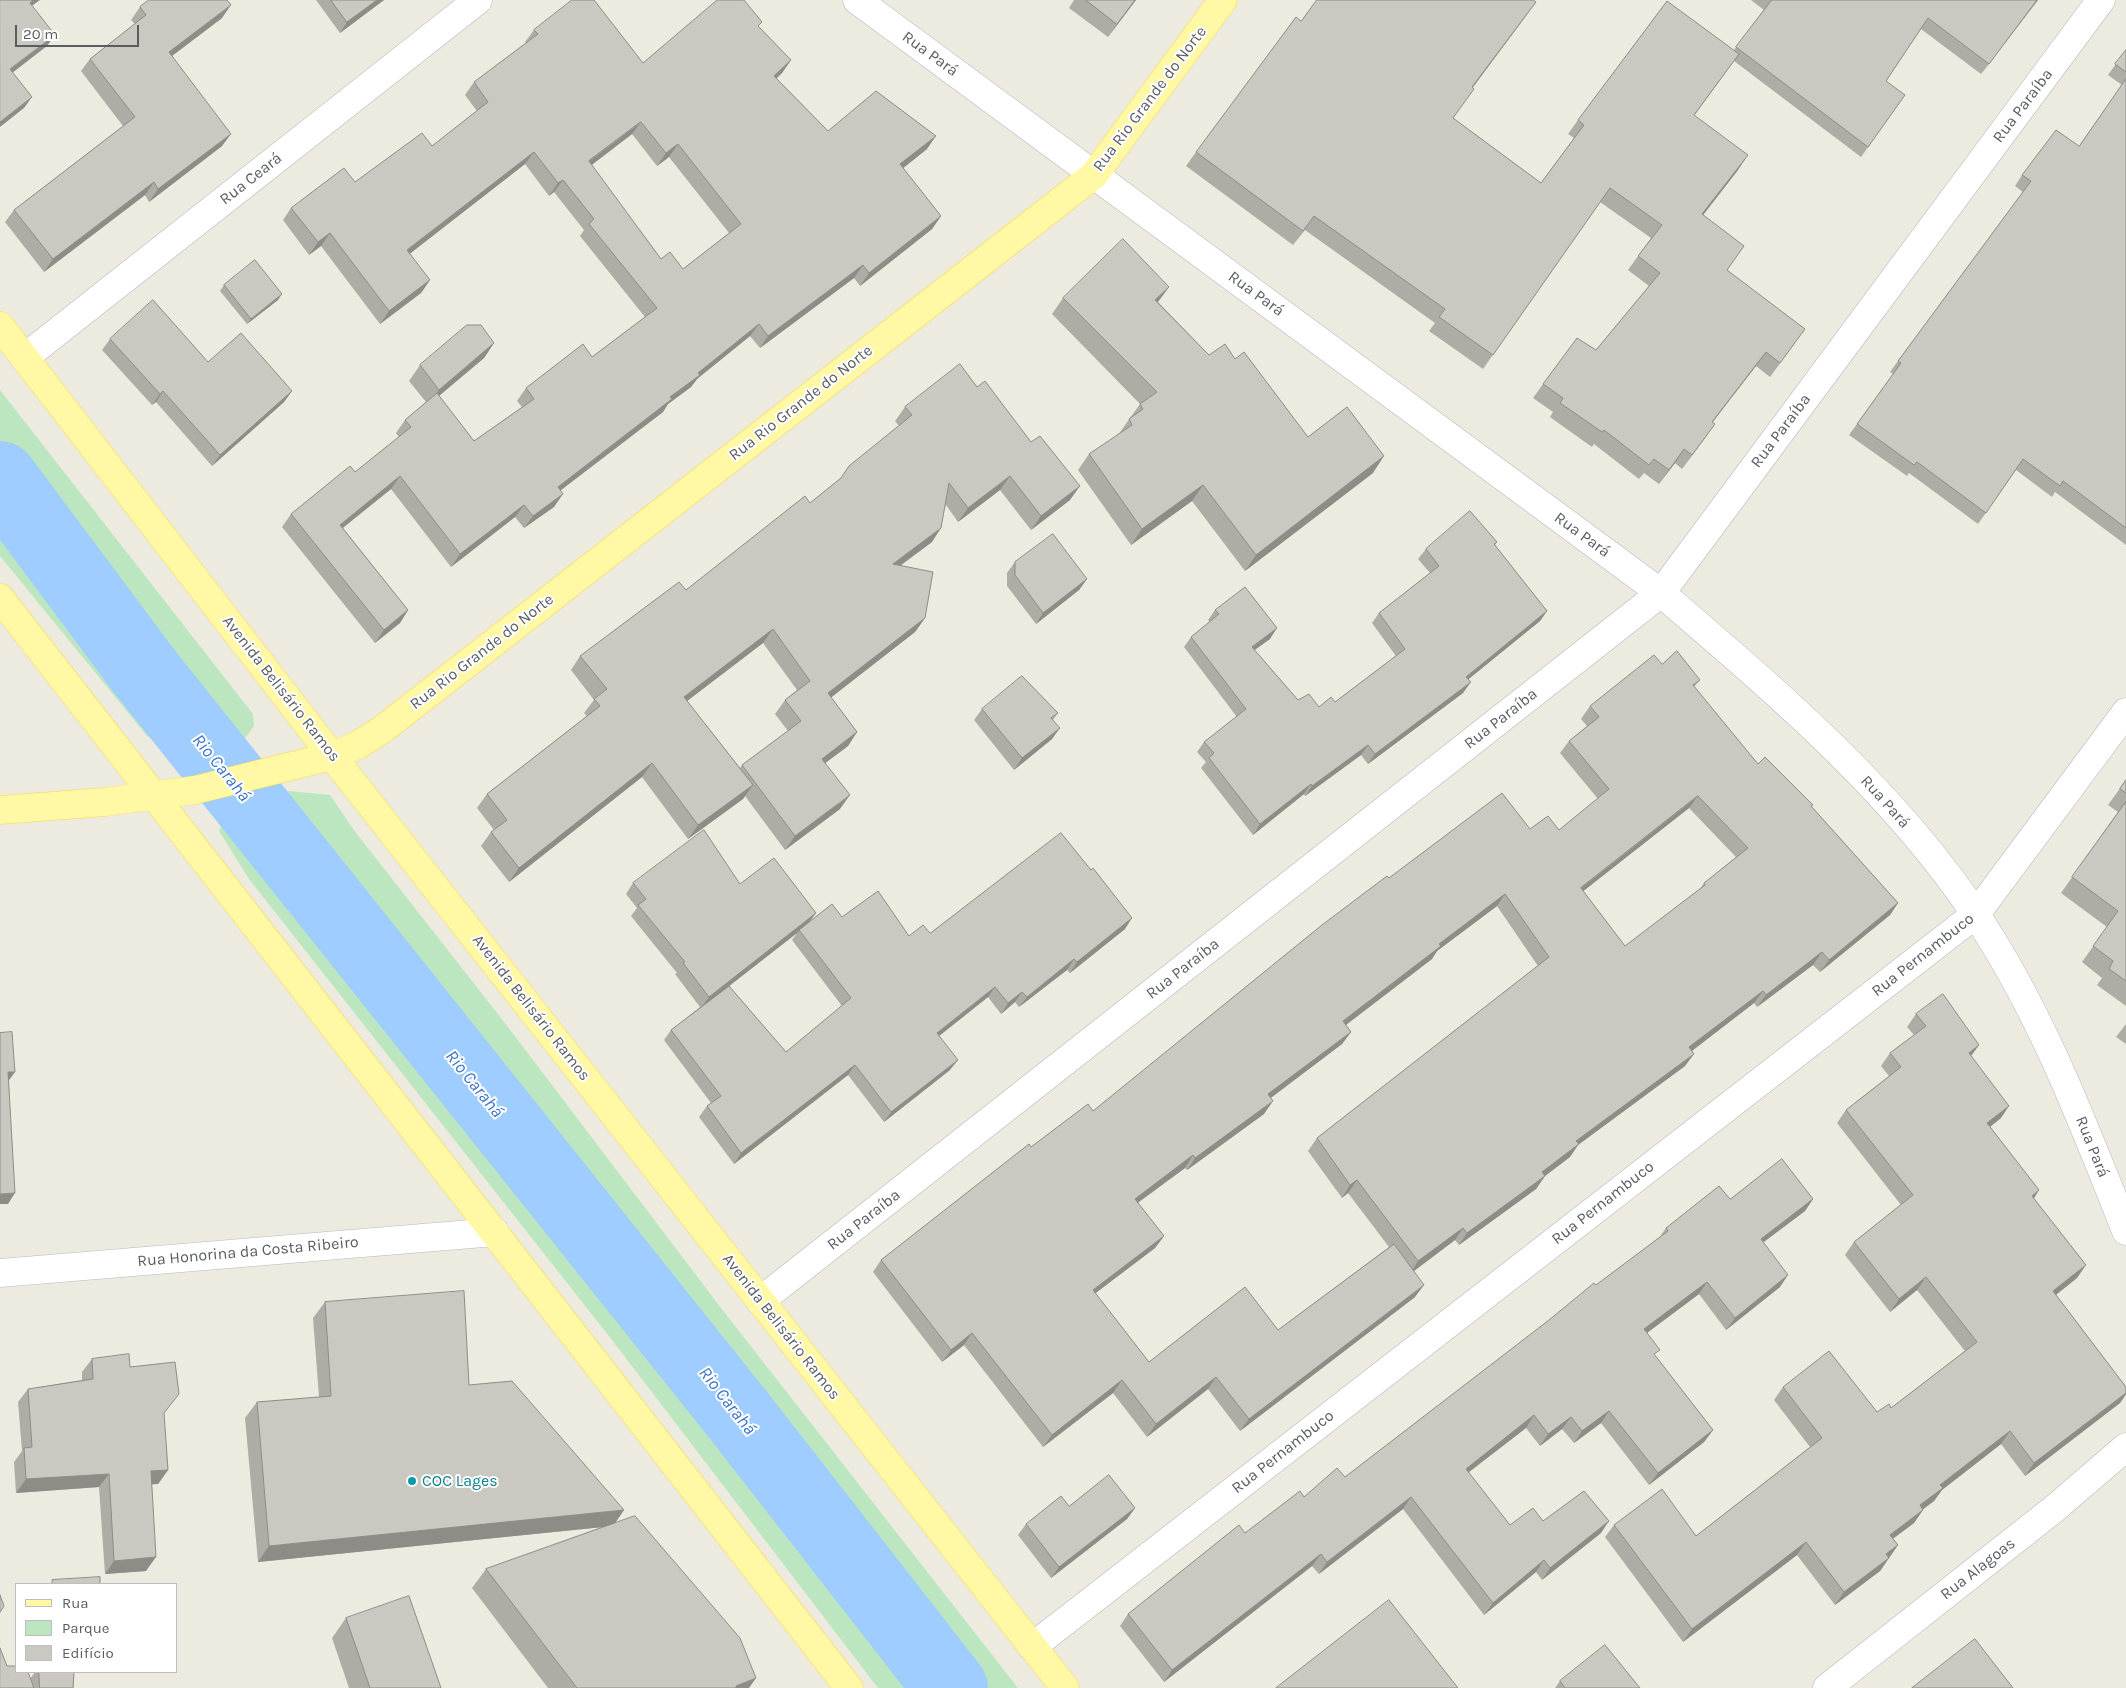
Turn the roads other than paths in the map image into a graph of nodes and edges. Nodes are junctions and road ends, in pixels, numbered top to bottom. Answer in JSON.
{"nodes":[{"id":1,"x":478,"y":0,"type":"edge"},
{"id":2,"x":857,"y":0,"type":"edge"},
{"id":3,"x":1223,"y":0,"type":"edge"},
{"id":4,"x":2101,"y":0,"type":"edge"},
{"id":5,"x":1094,"y":174,"type":"junction"},
{"id":6,"x":0,"y":326,"type":"edge"},
{"id":7,"x":24,"y":358,"type":"junction"},
{"id":8,"x":1661,"y":593,"type":"junction"},
{"id":9,"x":0,"y":598,"type":"edge"},
{"id":10,"x":2126,"y":712,"type":"edge"},
{"id":11,"x":332,"y":756,"type":"junction"},
{"id":12,"x":156,"y":797,"type":"junction"},
{"id":13,"x":0,"y":810,"type":"edge"},
{"id":14,"x":1976,"y":914,"type":"junction"},
{"id":15,"x":2126,"y":1231,"type":"edge"},
{"id":16,"x":496,"y":1232,"type":"junction"},
{"id":17,"x":0,"y":1273,"type":"edge"},
{"id":18,"x":760,"y":1301,"type":"junction"},
{"id":19,"x":2126,"y":1447,"type":"edge"},
{"id":20,"x":1032,"y":1646,"type":"junction"},
{"id":21,"x":849,"y":1688,"type":"edge"},
{"id":22,"x":1065,"y":1688,"type":"edge"},
{"id":23,"x":1827,"y":1688,"type":"edge"}],
"edges":[{"from":1,"to":7,"type":"street","name":"Rua Ceará"},
{"from":2,"to":5,"type":"street","name":"Rua Pará"},
{"from":3,"to":5,"type":"main road","name":"Rua Rio Grande do Norte"},
{"from":4,"to":8,"type":"street","name":"Rua Paraíba"},
{"from":5,"to":8,"type":"street","name":"Rua Pará"},
{"from":5,"to":11,"type":"main road","name":"Rua Rio Grande do Norte"},
{"from":6,"to":7,"type":"main road","name":"Avenida Belisário Ramos"},
{"from":7,"to":11,"type":"main road","name":"Avenida Belisário Ramos"},
{"from":8,"to":14,"type":"street","name":"Rua Pará"},
{"from":8,"to":18,"type":"street","name":"Rua Paraíba"},
{"from":9,"to":12,"type":"main road"},
{"from":10,"to":14,"type":"street","name":"Rua Pernambuco"},
{"from":11,"to":12,"type":"main road","name":"Rua Rio Grande do Norte"},
{"from":11,"to":18,"type":"main road","name":"Avenida Belisário Ramos"},
{"from":12,"to":13,"type":"main road","name":"Rua Rio Grande do Norte"},
{"from":12,"to":16,"type":"main road"},
{"from":14,"to":15,"type":"street","name":"Rua Pará"},
{"from":14,"to":20,"type":"street","name":"Rua Pernambuco"},
{"from":16,"to":17,"type":"street","name":"Rua Honorina da Costa Ribeiro"},
{"from":16,"to":21,"type":"main road"},
{"from":18,"to":20,"type":"main road","name":"Avenida Belisário Ramos"},
{"from":19,"to":23,"type":"street","name":"Rua Alagoas"},
{"from":20,"to":22,"type":"main road","name":"Avenida Belisário Ramos"}]}
